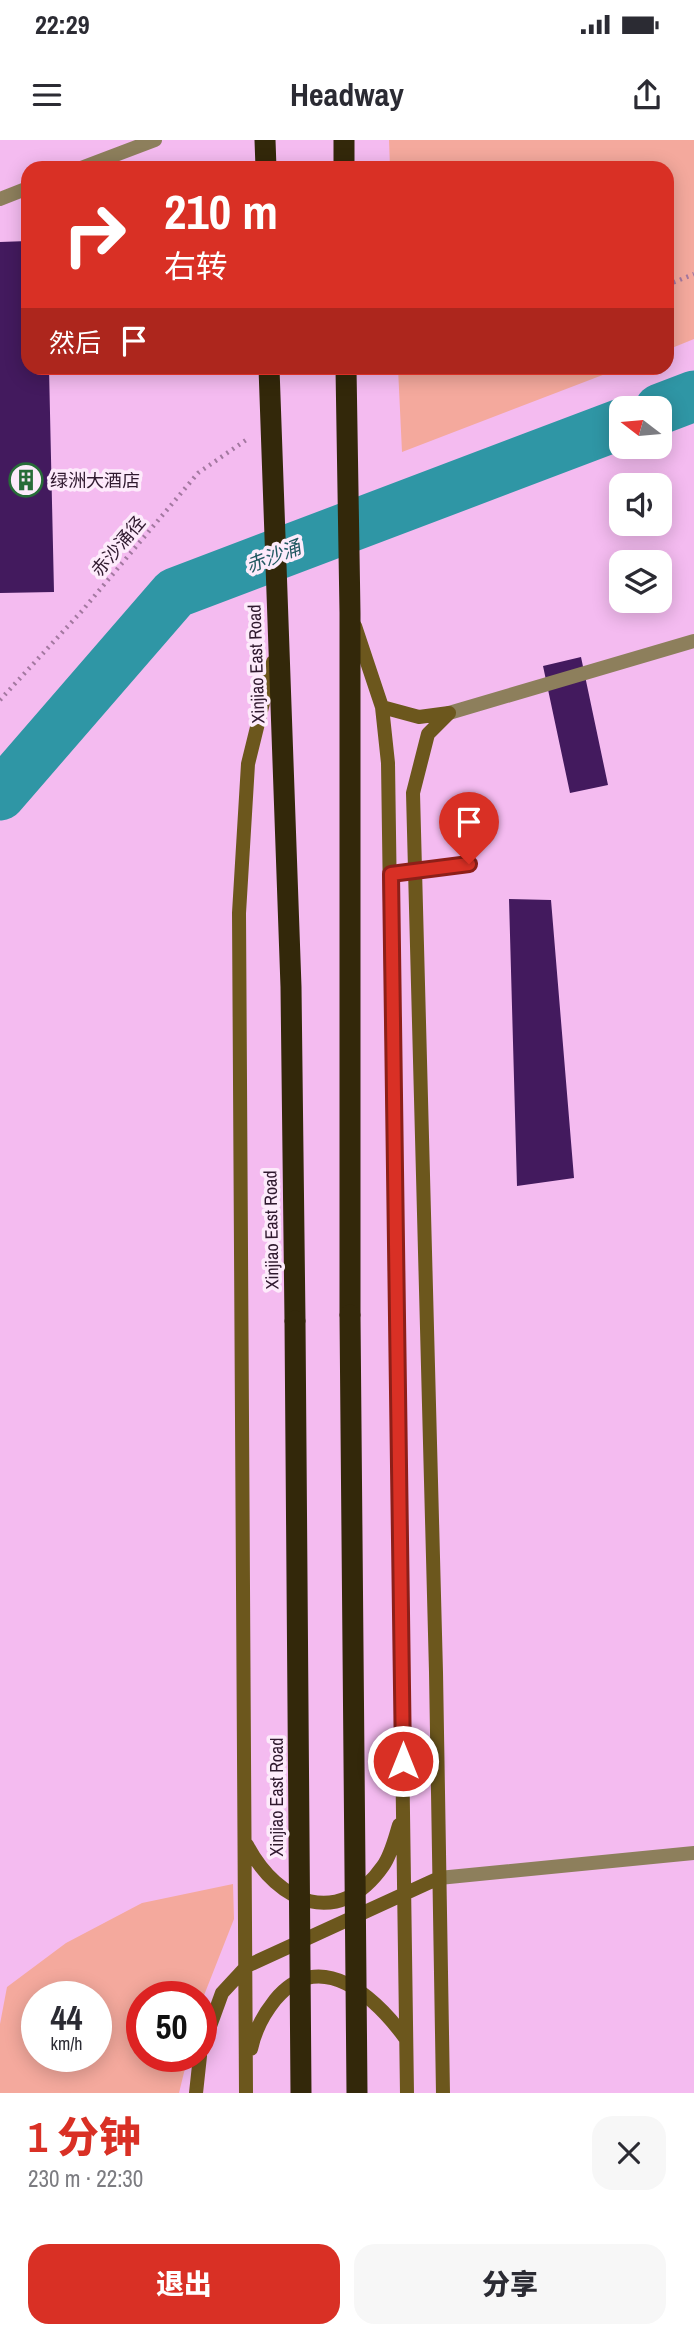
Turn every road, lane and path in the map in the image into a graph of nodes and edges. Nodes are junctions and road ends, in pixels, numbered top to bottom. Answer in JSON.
{"nodes":[{"id":1,"x":155,"y":140,"type":"edge"},
{"id":2,"x":265,"y":140,"type":"edge"},
{"id":3,"x":344,"y":140,"type":"edge"},
{"id":4,"x":100,"y":161,"type":"edge"},
{"id":5,"x":266,"y":161,"type":"edge"},
{"id":6,"x":344,"y":161,"type":"edge"},
{"id":7,"x":21,"y":191,"type":"edge"},
{"id":8,"x":0,"y":199,"type":"edge"},
{"id":9,"x":694,"y":274,"type":"edge"},
{"id":10,"x":674,"y":282,"type":"edge"},
{"id":11,"x":269,"y":375,"type":"edge"},
{"id":12,"x":346,"y":375,"type":"edge"},
{"id":13,"x":270,"y":424,"type":"junction"},
{"id":14,"x":350,"y":613,"type":"junction"},
{"id":15,"x":694,"y":641,"type":"edge"},
{"id":16,"x":278,"y":644,"type":"junction"},
{"id":17,"x":0,"y":699,"type":"edge"},
{"id":18,"x":382,"y":707,"type":"junction"},
{"id":19,"x":449,"y":713,"type":"junction"},
{"id":20,"x":469,"y":864,"type":"dead end"},
{"id":21,"x":415,"y":870,"type":"junction"},
{"id":22,"x":391,"y":874,"type":"junction"},
{"id":23,"x":403,"y":1816,"type":"junction"},
{"id":24,"x":245,"y":1841,"type":"junction"},
{"id":25,"x":694,"y":1853,"type":"edge"},
{"id":26,"x":439,"y":1878,"type":"junction"},
{"id":27,"x":404,"y":1896,"type":"junction"},
{"id":28,"x":247,"y":1966,"type":"junction"},
{"id":29,"x":217,"y":2007,"type":"edge"},
{"id":30,"x":406,"y":2039,"type":"junction"},
{"id":31,"x":198,"y":2072,"type":"edge"},
{"id":32,"x":246,"y":2086,"type":"edge"},
{"id":33,"x":195,"y":2093,"type":"edge"},
{"id":34,"x":301,"y":2093,"type":"edge"},
{"id":35,"x":357,"y":2093,"type":"edge"},
{"id":36,"x":407,"y":2093,"type":"edge"},
{"id":37,"x":443,"y":2093,"type":"edge"}],
"edges":[{"from":1,"to":4,"type":"street"},
{"from":2,"to":5,"type":"highway"},
{"from":3,"to":6,"type":"highway"},
{"from":7,"to":8,"type":"street"},
{"from":9,"to":10,"type":"path"},
{"from":11,"to":13,"type":"highway","name":"Xinjiao East Road"},
{"from":12,"to":14,"type":"highway"},
{"from":13,"to":16,"type":"highway","name":"Xinjiao East Road"},
{"from":13,"to":17,"type":"path","name":"赤沙涌径"},
{"from":14,"to":18,"type":"main road"},
{"from":14,"to":35,"type":"highway","bridge":true},
{"from":15,"to":19,"type":"street"},
{"from":16,"to":24,"type":"main road"},
{"from":16,"to":34,"type":"highway","name":"Xinjiao East Road","bridge":true},
{"from":18,"to":19,"type":"main road"},
{"from":18,"to":22,"type":"main road"},
{"from":19,"to":21,"type":"main road"},
{"from":20,"to":21,"type":"street"},
{"from":21,"to":22,"type":"street"},
{"from":21,"to":26,"type":"main road"},
{"from":22,"to":23,"type":"main road"},
{"from":23,"to":24,"type":"main road"},
{"from":23,"to":27,"type":"main road"},
{"from":24,"to":28,"type":"main road"},
{"from":25,"to":26,"type":"street"},
{"from":26,"to":27,"type":"main road"},
{"from":26,"to":37,"type":"main road"},
{"from":27,"to":28,"type":"main road"},
{"from":27,"to":30,"type":"main road"},
{"from":28,"to":29,"type":"main road"},
{"from":28,"to":32,"type":"main road"},
{"from":30,"to":32,"type":"main road"},
{"from":30,"to":36,"type":"main road"},
{"from":31,"to":33,"type":"main road"}]}
